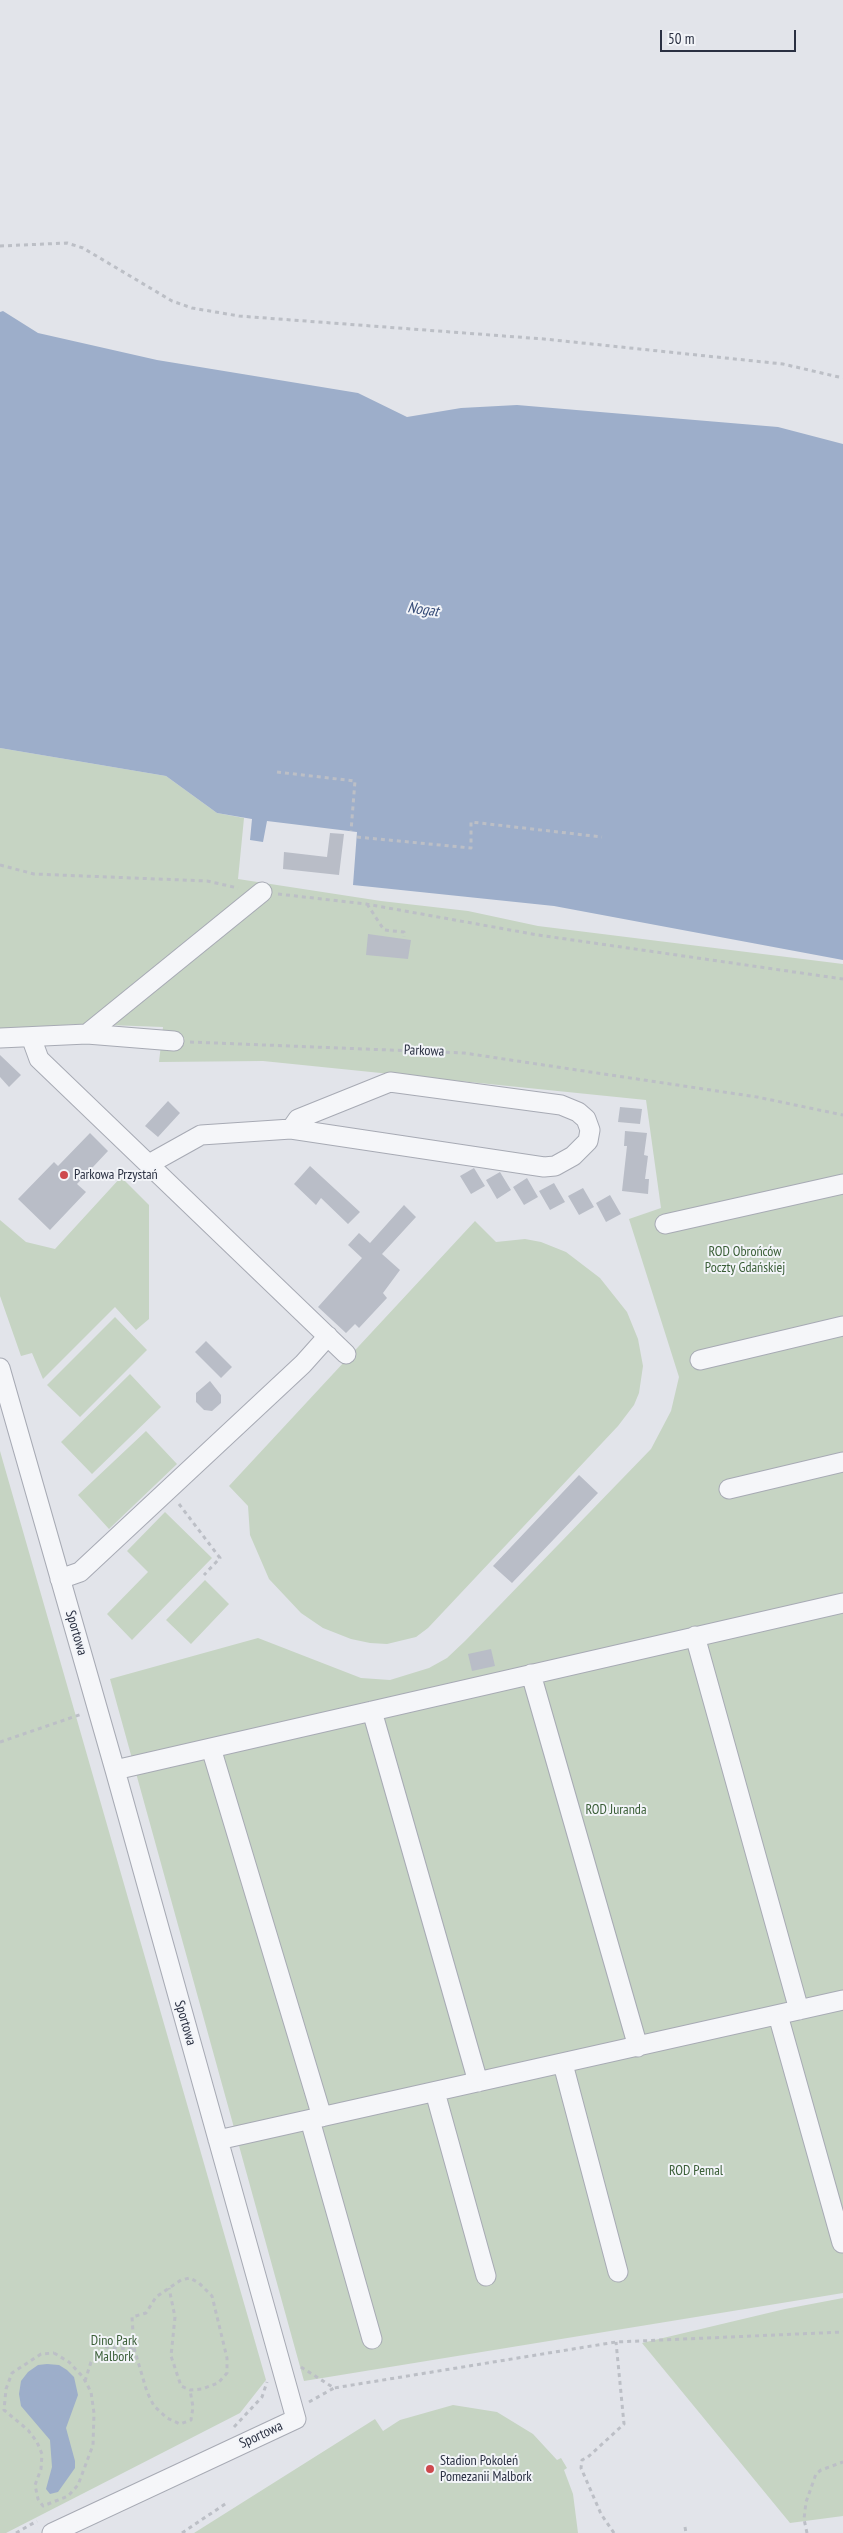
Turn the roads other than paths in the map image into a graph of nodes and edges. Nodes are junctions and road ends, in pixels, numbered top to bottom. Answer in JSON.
{"nodes":[{"id":1,"x":262,"y":892,"type":"road end"},
{"id":2,"x":87,"y":1034,"type":"junction"},
{"id":3,"x":0,"y":1038,"type":"edge"},
{"id":4,"x":31,"y":1038,"type":"junction"},
{"id":5,"x":174,"y":1041,"type":"road end"},
{"id":6,"x":290,"y":1129,"type":"junction"},
{"id":7,"x":149,"y":1164,"type":"junction"},
{"id":8,"x":843,"y":1184,"type":"edge"},
{"id":9,"x":666,"y":1224,"type":"dead end"},
{"id":10,"x":843,"y":1326,"type":"edge"},
{"id":11,"x":328,"y":1336,"type":"junction"},
{"id":12,"x":346,"y":1354,"type":"dead end"},
{"id":13,"x":700,"y":1360,"type":"dead end"},
{"id":14,"x":0,"y":1368,"type":"edge"},
{"id":15,"x":843,"y":1462,"type":"edge"},
{"id":16,"x":730,"y":1489,"type":"dead end"},
{"id":17,"x":60,"y":1579,"type":"junction"},
{"id":18,"x":843,"y":1603,"type":"edge"},
{"id":19,"x":695,"y":1636,"type":"junction"},
{"id":20,"x":531,"y":1674,"type":"junction"},
{"id":21,"x":372,"y":1711,"type":"junction"},
{"id":22,"x":211,"y":1748,"type":"junction"},
{"id":23,"x":115,"y":1770,"type":"junction"},
{"id":24,"x":843,"y":2000,"type":"edge"},
{"id":25,"x":799,"y":2010,"type":"junction"},
{"id":26,"x":778,"y":2015,"type":"junction"},
{"id":27,"x":638,"y":2047,"type":"junction"},
{"id":28,"x":564,"y":2064,"type":"junction"},
{"id":29,"x":478,"y":2082,"type":"junction"},
{"id":30,"x":435,"y":2092,"type":"junction"},
{"id":31,"x":316,"y":2119,"type":"junction"},
{"id":32,"x":218,"y":2140,"type":"junction"},
{"id":33,"x":842,"y":2243,"type":"edge"},
{"id":34,"x":618,"y":2272,"type":"dead end"},
{"id":35,"x":486,"y":2276,"type":"dead end"},
{"id":36,"x":372,"y":2339,"type":"dead end"},
{"id":37,"x":47,"y":2526,"type":"edge"}],
"edges":[{"from":1,"to":2,"type":"street"},
{"from":2,"to":4,"type":"street"},
{"from":2,"to":5,"type":"street"},
{"from":3,"to":4,"type":"street"},
{"from":4,"to":7,"type":"street"},
{"from":6,"to":6,"type":"street"},
{"from":6,"to":7,"type":"street"},
{"from":7,"to":11,"type":"street"},
{"from":8,"to":9,"type":"street"},
{"from":10,"to":13,"type":"street"},
{"from":11,"to":12,"type":"street"},
{"from":11,"to":17,"type":"street"},
{"from":14,"to":17,"type":"street","name":"Sportowa"},
{"from":15,"to":16,"type":"street"},
{"from":17,"to":23,"type":"street","name":"Sportowa"},
{"from":18,"to":19,"type":"street"},
{"from":19,"to":20,"type":"street"},
{"from":19,"to":25,"type":"street"},
{"from":20,"to":21,"type":"street"},
{"from":20,"to":27,"type":"street"},
{"from":21,"to":22,"type":"street"},
{"from":21,"to":29,"type":"street"},
{"from":22,"to":23,"type":"street"},
{"from":22,"to":31,"type":"street"},
{"from":23,"to":32,"type":"street","name":"Sportowa"},
{"from":24,"to":25,"type":"street"},
{"from":25,"to":26,"type":"street"},
{"from":26,"to":27,"type":"street"},
{"from":26,"to":33,"type":"street"},
{"from":27,"to":28,"type":"street"},
{"from":28,"to":29,"type":"street"},
{"from":28,"to":34,"type":"street"},
{"from":29,"to":30,"type":"street"},
{"from":30,"to":31,"type":"street"},
{"from":30,"to":35,"type":"street"},
{"from":31,"to":32,"type":"street"},
{"from":31,"to":36,"type":"street"},
{"from":32,"to":37,"type":"street","name":"Sportowa"}]}
